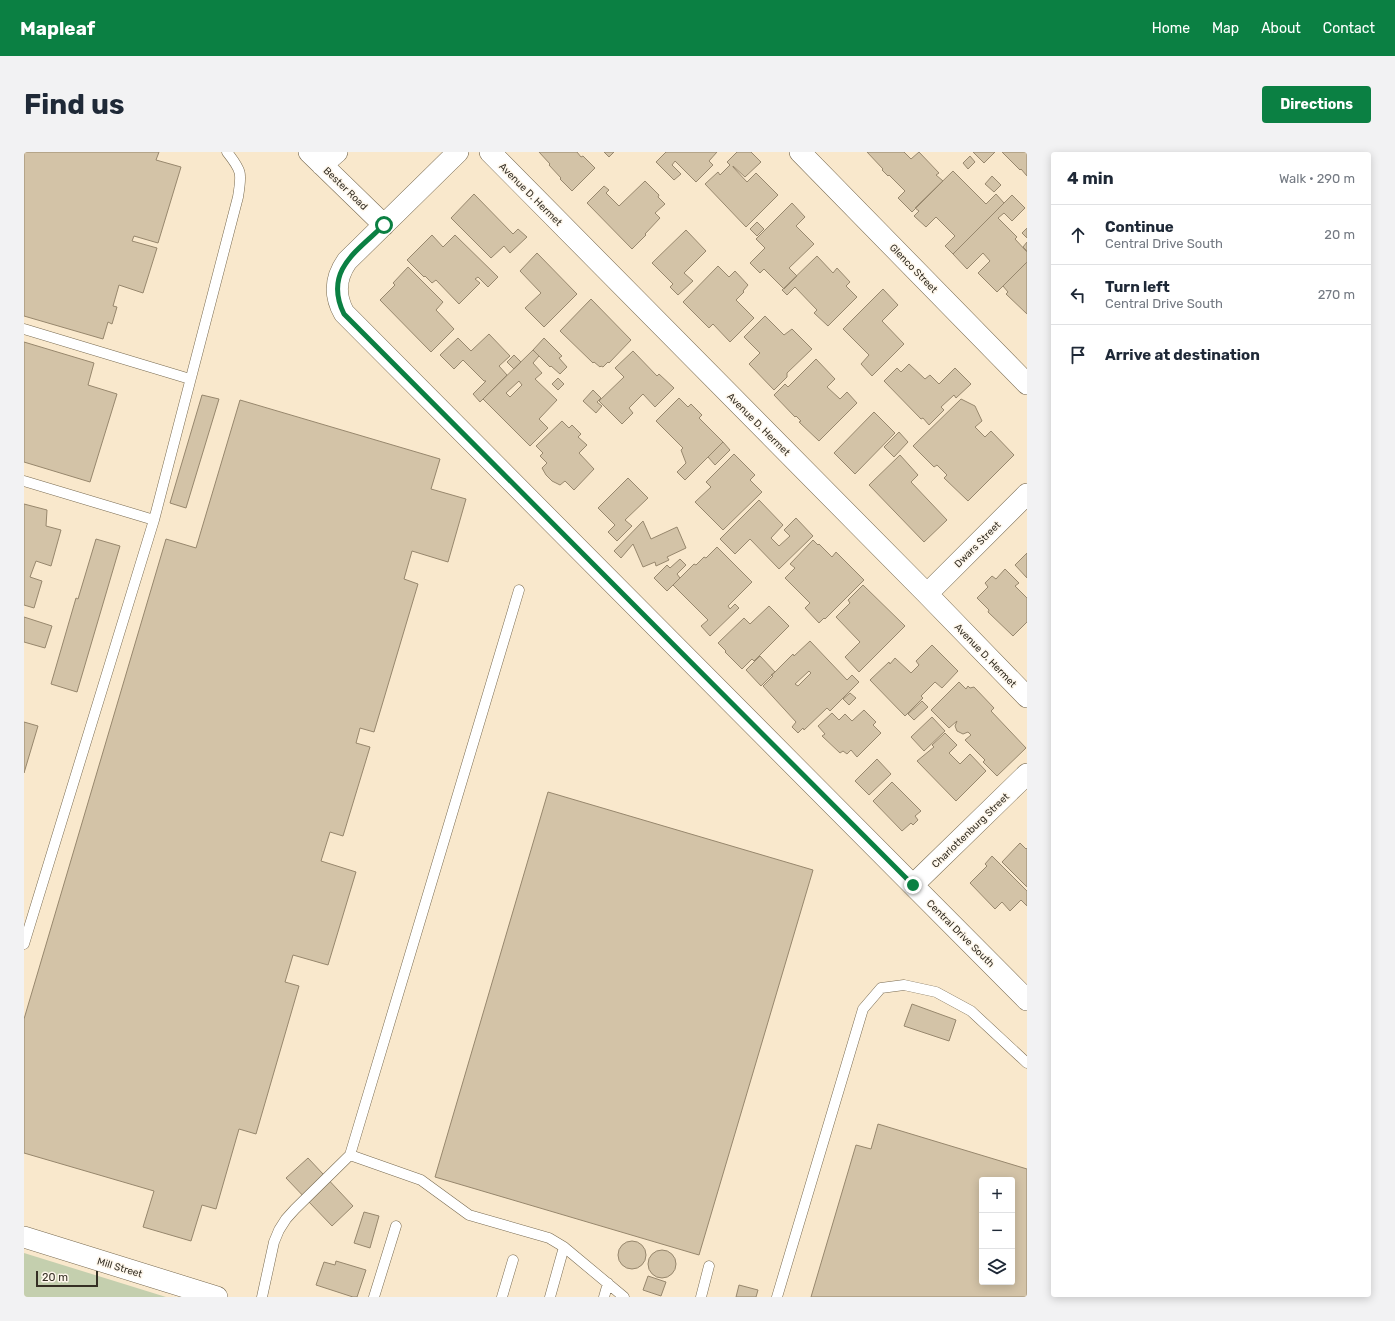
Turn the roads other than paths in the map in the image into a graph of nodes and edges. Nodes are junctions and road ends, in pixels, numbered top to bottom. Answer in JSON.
{"nodes":[{"id":1,"x":227,"y":152,"type":"edge"},
{"id":2,"x":458,"y":152,"type":"edge"},
{"id":3,"x":490,"y":152,"type":"edge"},
{"id":4,"x":804,"y":153,"type":"edge"},
{"id":5,"x":323,"y":156,"type":"edge"},
{"id":6,"x":384,"y":225,"type":"junction"},
{"id":7,"x":24,"y":329,"type":"edge"},
{"id":8,"x":190,"y":379,"type":"junction"},
{"id":9,"x":1027,"y":384,"type":"edge"},
{"id":10,"x":24,"y":481,"type":"edge"},
{"id":11,"x":1027,"y":494,"type":"edge"},
{"id":12,"x":154,"y":520,"type":"junction"},
{"id":13,"x":519,"y":590,"type":"dead end"},
{"id":14,"x":927,"y":594,"type":"junction"},
{"id":15,"x":1027,"y":697,"type":"edge"},
{"id":16,"x":1027,"y":774,"type":"edge"},
{"id":17,"x":913,"y":885,"type":"junction"},
{"id":18,"x":24,"y":944,"type":"edge"},
{"id":19,"x":1027,"y":1000,"type":"edge"},
{"id":20,"x":1027,"y":1063,"type":"edge"},
{"id":21,"x":350,"y":1155,"type":"junction"},
{"id":22,"x":396,"y":1226,"type":"dead end"},
{"id":23,"x":24,"y":1237,"type":"edge"},
{"id":24,"x":564,"y":1247,"type":"junction"},
{"id":25,"x":512,"y":1260,"type":"dead end"},
{"id":26,"x":709,"y":1266,"type":"dead end"},
{"id":27,"x":608,"y":1283,"type":"junction"},
{"id":28,"x":217,"y":1297,"type":"edge"},
{"id":29,"x":262,"y":1297,"type":"edge"},
{"id":30,"x":374,"y":1297,"type":"edge"},
{"id":31,"x":502,"y":1297,"type":"edge"},
{"id":32,"x":550,"y":1297,"type":"edge"},
{"id":33,"x":604,"y":1297,"type":"edge"},
{"id":34,"x":624,"y":1297,"type":"edge"},
{"id":35,"x":701,"y":1297,"type":"edge"},
{"id":36,"x":777,"y":1297,"type":"edge"}],
"edges":[{"from":1,"to":8,"type":"lane"},
{"from":2,"to":6,"type":"street","name":"Central Drive South"},
{"from":3,"to":14,"type":"street","name":"Avenue D. Hermet"},
{"from":4,"to":9,"type":"street","name":"Glenco Street"},
{"from":5,"to":6,"type":"street","name":"Bester Road"},
{"from":6,"to":17,"type":"street","name":"Central Drive South"},
{"from":7,"to":8,"type":"lane"},
{"from":8,"to":12,"type":"lane"},
{"from":10,"to":12,"type":"lane"},
{"from":11,"to":14,"type":"street","name":"Dwars Street"},
{"from":12,"to":18,"type":"lane"},
{"from":13,"to":21,"type":"lane"},
{"from":14,"to":15,"type":"street","name":"Avenue D. Hermet"},
{"from":16,"to":17,"type":"street","name":"Charlottenburg Street"},
{"from":17,"to":19,"type":"street","name":"Central Drive South"},
{"from":20,"to":36,"type":"lane"},
{"from":21,"to":24,"type":"lane"},
{"from":21,"to":29,"type":"lane"},
{"from":22,"to":30,"type":"lane"},
{"from":23,"to":28,"type":"street","name":"Mill Street"},
{"from":24,"to":27,"type":"lane"},
{"from":24,"to":32,"type":"lane"},
{"from":25,"to":31,"type":"lane"},
{"from":26,"to":35,"type":"lane"},
{"from":27,"to":33,"type":"lane"},
{"from":27,"to":34,"type":"lane"}]}
